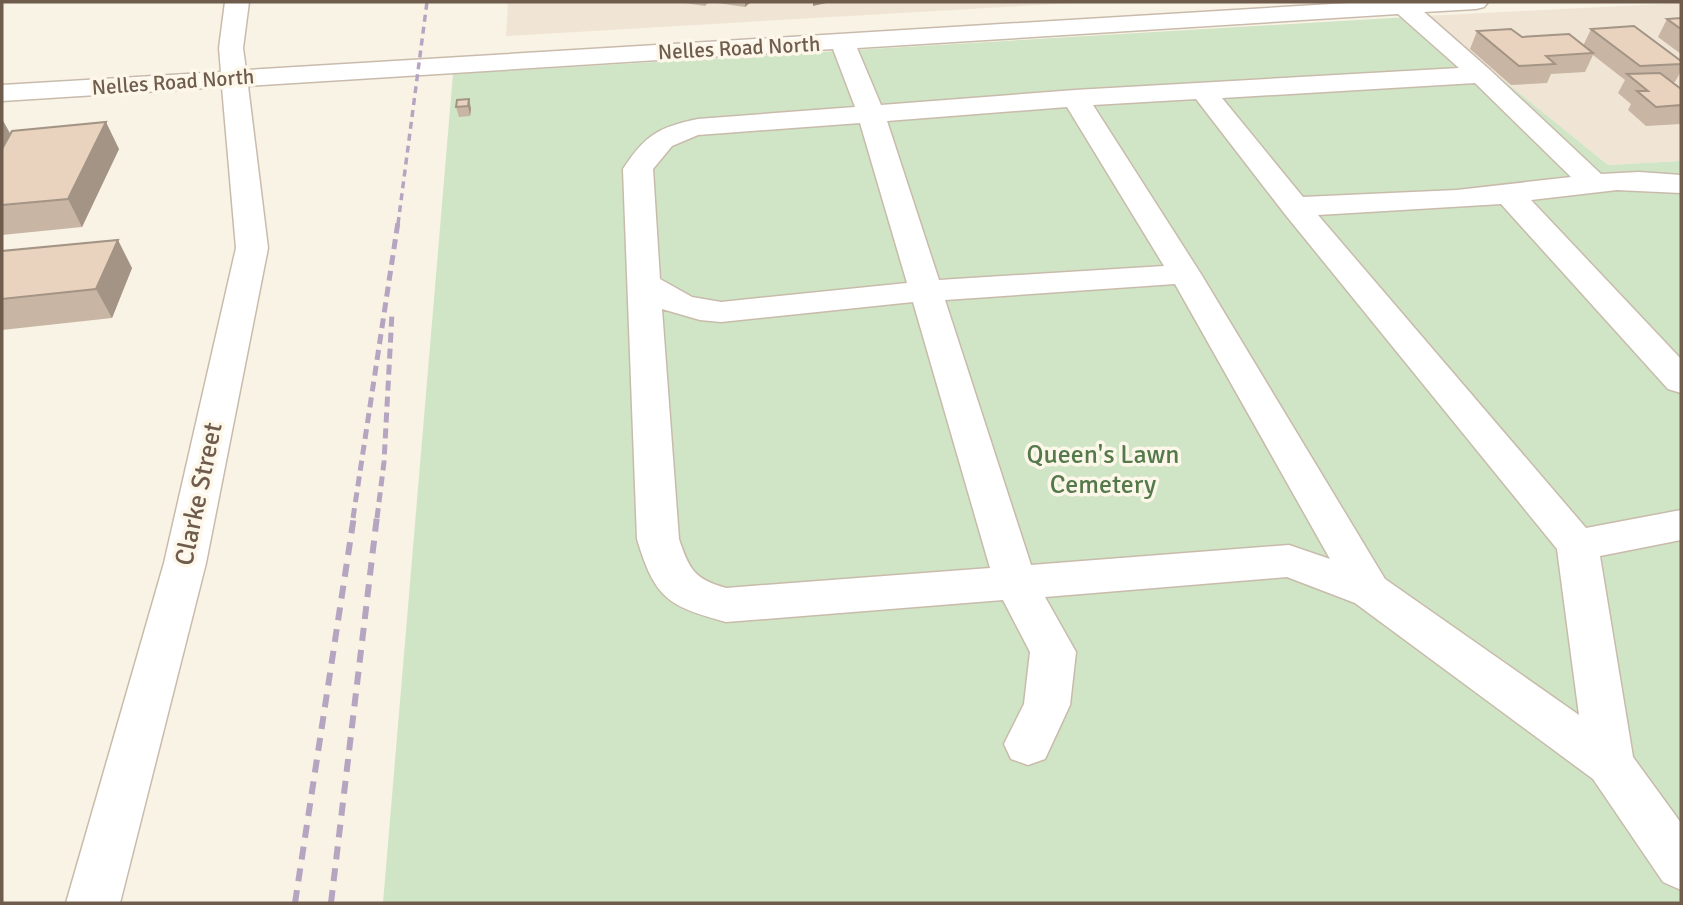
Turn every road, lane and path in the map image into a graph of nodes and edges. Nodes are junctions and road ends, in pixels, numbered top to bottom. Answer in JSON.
{"nodes":[{"id":1,"x":236,"y":2,"type":"edge"},
{"id":2,"x":1161,"y":2,"type":"edge"},
{"id":3,"x":1476,"y":2,"type":"edge"},
{"id":4,"x":1403,"y":6,"type":"junction"},
{"id":5,"x":1176,"y":22,"type":"junction"},
{"id":6,"x":844,"y":43,"type":"junction"},
{"id":7,"x":1481,"y":75,"type":"junction"},
{"id":8,"x":233,"y":77,"type":"junction"},
{"id":9,"x":1204,"y":92,"type":"junction"},
{"id":10,"x":2,"y":93,"type":"edge"},
{"id":11,"x":1075,"y":98,"type":"junction"},
{"id":12,"x":871,"y":113,"type":"junction"},
{"id":13,"x":1594,"y":183,"type":"junction"},
{"id":14,"x":1681,"y":184,"type":"edge"},
{"id":15,"x":1508,"y":194,"type":"junction"},
{"id":16,"x":1295,"y":207,"type":"junction"},
{"id":17,"x":1185,"y":274,"type":"junction"},
{"id":18,"x":645,"y":282,"type":"junction"},
{"id":19,"x":925,"y":291,"type":"junction"},
{"id":20,"x":721,"y":312,"type":"junction"},
{"id":21,"x":649,"y":356,"type":"junction"},
{"id":22,"x":1681,"y":381,"type":"edge"},
{"id":23,"x":1326,"y":515,"type":"junction"},
{"id":24,"x":1681,"y":525,"type":"edge"},
{"id":25,"x":1577,"y":545,"type":"junction"},
{"id":26,"x":1289,"y":561,"type":"junction"},
{"id":27,"x":1016,"y":583,"type":"junction"},
{"id":28,"x":1370,"y":591,"type":"junction"},
{"id":29,"x":1027,"y":744,"type":"dead end"},
{"id":30,"x":1610,"y":764,"type":"junction"},
{"id":31,"x":1681,"y":865,"type":"edge"},
{"id":32,"x":93,"y":903,"type":"edge"}],
"edges":[{"from":1,"to":8,"type":"street","name":"Clarke Street"},
{"from":2,"to":5,"type":"street"},
{"from":3,"to":4,"type":"street","name":"Nelles Road North"},
{"from":4,"to":5,"type":"street","name":"Nelles Road North"},
{"from":4,"to":7,"type":"street"},
{"from":5,"to":6,"type":"street","name":"Nelles Road North"},
{"from":6,"to":8,"type":"street","name":"Nelles Road North"},
{"from":6,"to":12,"type":"street"},
{"from":7,"to":9,"type":"street"},
{"from":7,"to":13,"type":"street"},
{"from":8,"to":10,"type":"street","name":"Nelles Road North"},
{"from":8,"to":32,"type":"street","name":"Clarke Street"},
{"from":9,"to":11,"type":"street"},
{"from":9,"to":16,"type":"street"},
{"from":11,"to":12,"type":"street"},
{"from":11,"to":17,"type":"street"},
{"from":12,"to":18,"type":"street"},
{"from":12,"to":19,"type":"street"},
{"from":13,"to":14,"type":"street"},
{"from":13,"to":15,"type":"street"},
{"from":15,"to":16,"type":"street"},
{"from":15,"to":22,"type":"street"},
{"from":16,"to":25,"type":"street"},
{"from":17,"to":19,"type":"street"},
{"from":17,"to":23,"type":"street"},
{"from":18,"to":20,"type":"street"},
{"from":18,"to":21,"type":"street"},
{"from":19,"to":20,"type":"street"},
{"from":19,"to":27,"type":"street"},
{"from":20,"to":21,"type":"street"},
{"from":21,"to":27,"type":"street"},
{"from":23,"to":26,"type":"street"},
{"from":23,"to":28,"type":"street"},
{"from":24,"to":25,"type":"street"},
{"from":25,"to":30,"type":"street"},
{"from":26,"to":27,"type":"street"},
{"from":26,"to":28,"type":"street"},
{"from":27,"to":29,"type":"street"},
{"from":28,"to":30,"type":"street"},
{"from":30,"to":31,"type":"street"}]}
